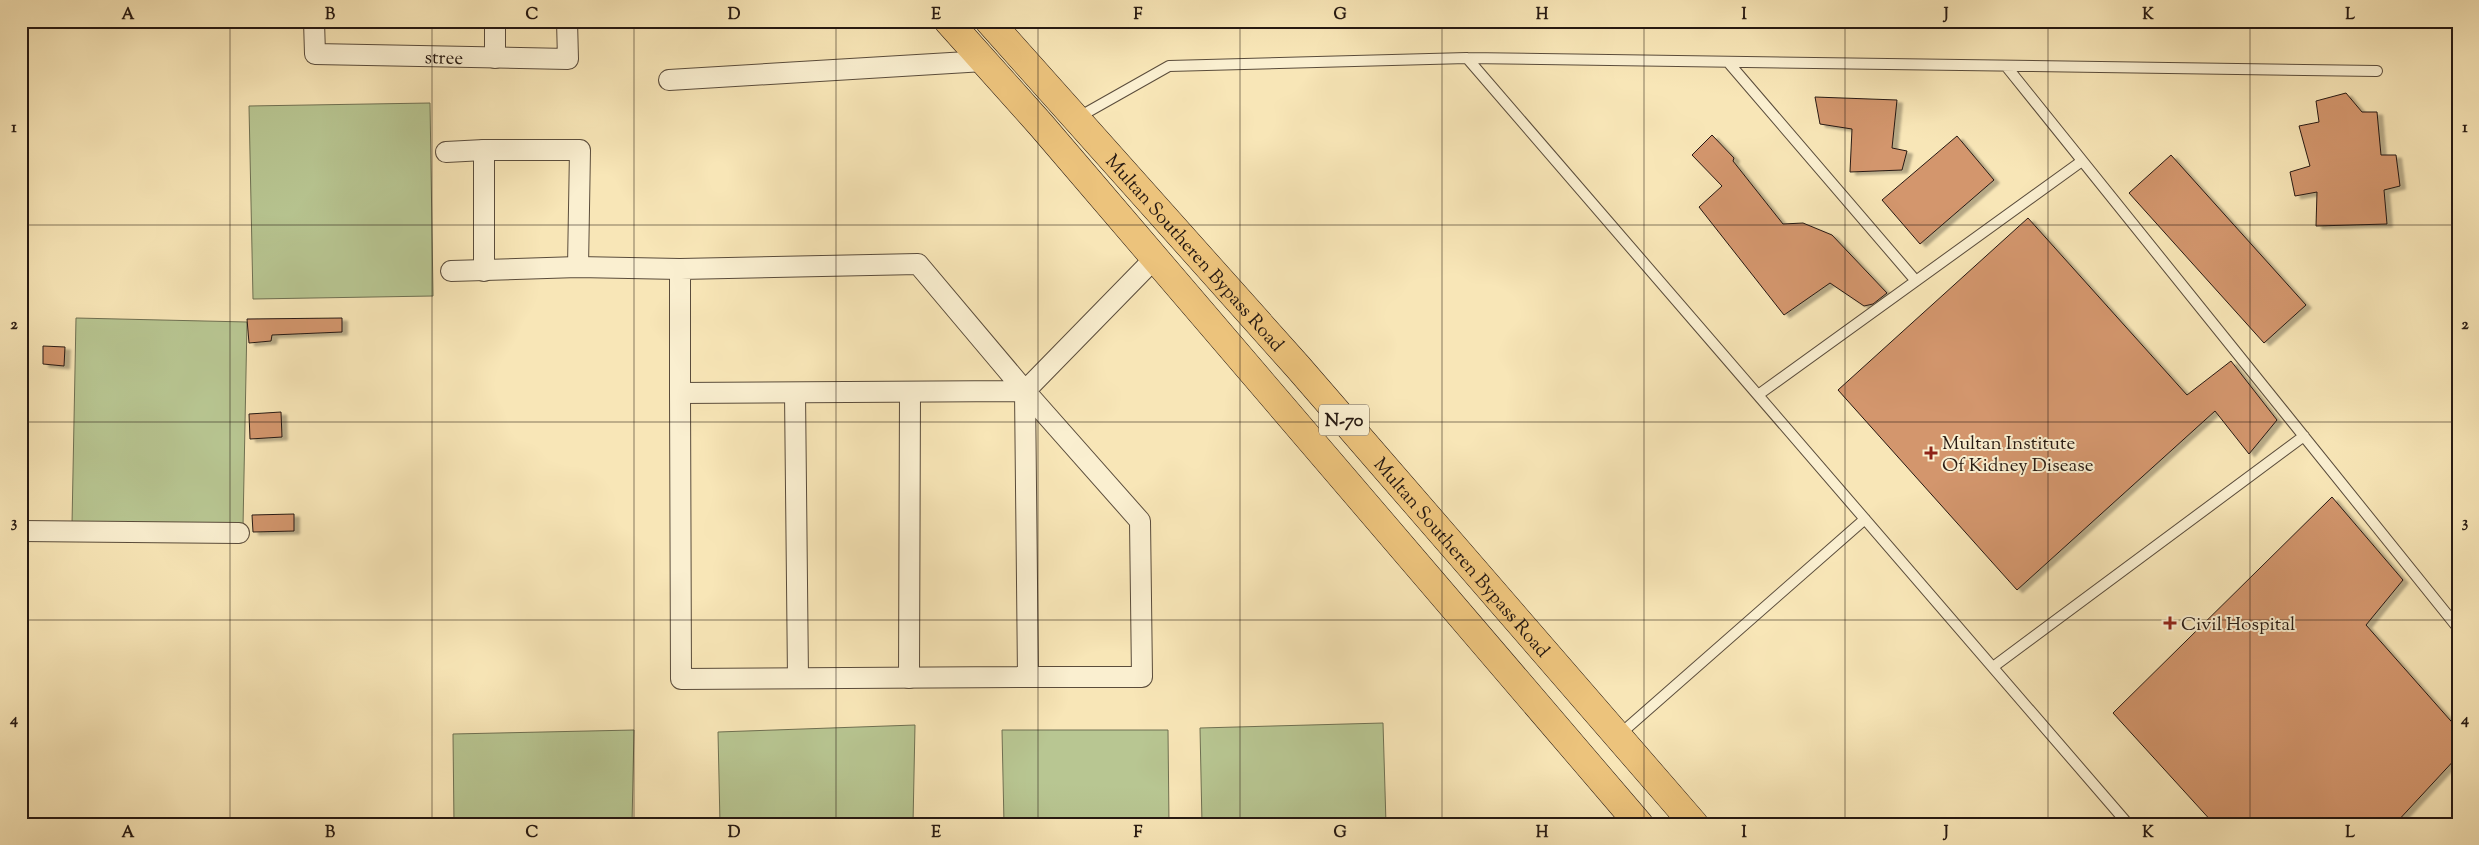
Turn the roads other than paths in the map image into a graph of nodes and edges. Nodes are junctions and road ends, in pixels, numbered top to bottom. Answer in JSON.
{"nodes":[{"id":1,"x":314,"y":21,"type":"edge"},
{"id":2,"x":495,"y":21,"type":"edge"},
{"id":3,"x":567,"y":21,"type":"edge"},
{"id":4,"x":948,"y":21,"type":"edge"},
{"id":5,"x":989,"y":21,"type":"edge"},
{"id":6,"x":495,"y":58,"type":"junction"},
{"id":7,"x":1467,"y":58,"type":"junction"},
{"id":8,"x":984,"y":61,"type":"junction"},
{"id":9,"x":1728,"y":62,"type":"junction"},
{"id":10,"x":2006,"y":66,"type":"junction"},
{"id":11,"x":2377,"y":71,"type":"dead end"},
{"id":12,"x":668,"y":80,"type":"dead end"},
{"id":13,"x":1076,"y":118,"type":"junction"},
{"id":14,"x":484,"y":150,"type":"junction"},
{"id":15,"x":446,"y":152,"type":"dead end"},
{"id":16,"x":2082,"y":161,"type":"junction"},
{"id":17,"x":1155,"y":258,"type":"junction"},
{"id":18,"x":578,"y":267,"type":"junction"},
{"id":19,"x":680,"y":269,"type":"junction"},
{"id":20,"x":451,"y":271,"type":"dead end"},
{"id":21,"x":484,"y":271,"type":"junction"},
{"id":22,"x":1916,"y":281,"type":"junction"},
{"id":23,"x":1024,"y":391,"type":"junction"},
{"id":24,"x":795,"y":392,"type":"junction"},
{"id":25,"x":910,"y":392,"type":"junction"},
{"id":26,"x":680,"y":393,"type":"junction"},
{"id":27,"x":1758,"y":396,"type":"junction"},
{"id":28,"x":2304,"y":436,"type":"junction"},
{"id":29,"x":1865,"y":519,"type":"junction"},
{"id":30,"x":21,"y":531,"type":"edge"},
{"id":31,"x":239,"y":533,"type":"dead end"},
{"id":32,"x":2458,"y":628,"type":"edge"},
{"id":33,"x":1993,"y":667,"type":"junction"},
{"id":34,"x":798,"y":678,"type":"junction"},
{"id":35,"x":909,"y":678,"type":"junction"},
{"id":36,"x":1028,"y":678,"type":"junction"},
{"id":37,"x":1618,"y":736,"type":"junction"},
{"id":38,"x":1639,"y":824,"type":"edge"},
{"id":39,"x":1694,"y":824,"type":"edge"},
{"id":40,"x":2128,"y":824,"type":"edge"}],
"edges":[{"from":1,"to":6,"type":"street","name":"stree"},
{"from":2,"to":6,"type":"street"},
{"from":3,"to":6,"type":"street","name":"stree"},
{"from":4,"to":8,"type":"highway","name":"Multan Southeren Bypass Road","number":"N-70"},
{"from":5,"to":13,"type":"highway","name":"Multan Southeren Bypass Road","number":"N-70"},
{"from":7,"to":9,"type":"lane"},
{"from":7,"to":13,"type":"lane"},
{"from":7,"to":27,"type":"lane"},
{"from":8,"to":12,"type":"street"},
{"from":8,"to":17,"type":"highway","name":"Multan Southeren Bypass Road","number":"N-70"},
{"from":9,"to":10,"type":"lane"},
{"from":9,"to":22,"type":"lane"},
{"from":10,"to":11,"type":"lane"},
{"from":10,"to":16,"type":"lane"},
{"from":13,"to":37,"type":"highway","name":"Multan Southeren Bypass Road","number":"N-70"},
{"from":14,"to":15,"type":"street"},
{"from":14,"to":18,"type":"street"},
{"from":14,"to":21,"type":"street"},
{"from":16,"to":22,"type":"lane"},
{"from":16,"to":28,"type":"lane"},
{"from":17,"to":23,"type":"street"},
{"from":17,"to":38,"type":"highway","name":"Multan Southeren Bypass Road","number":"N-70"},
{"from":18,"to":19,"type":"street"},
{"from":18,"to":21,"type":"street"},
{"from":19,"to":23,"type":"street"},
{"from":19,"to":26,"type":"street"},
{"from":20,"to":21,"type":"street"},
{"from":22,"to":27,"type":"lane"},
{"from":23,"to":25,"type":"street"},
{"from":23,"to":36,"type":"street"},
{"from":23,"to":36,"type":"street"},
{"from":24,"to":25,"type":"street"},
{"from":24,"to":26,"type":"street"},
{"from":24,"to":34,"type":"street"},
{"from":25,"to":35,"type":"street"},
{"from":26,"to":34,"type":"street"},
{"from":27,"to":29,"type":"lane"},
{"from":28,"to":32,"type":"lane"},
{"from":28,"to":33,"type":"lane"},
{"from":29,"to":33,"type":"lane"},
{"from":29,"to":37,"type":"lane"},
{"from":30,"to":31,"type":"street"},
{"from":33,"to":40,"type":"lane"},
{"from":34,"to":35,"type":"street"},
{"from":35,"to":36,"type":"street"},
{"from":37,"to":39,"type":"highway","name":"Multan Southeren Bypass Road","number":"N-70"}]}
